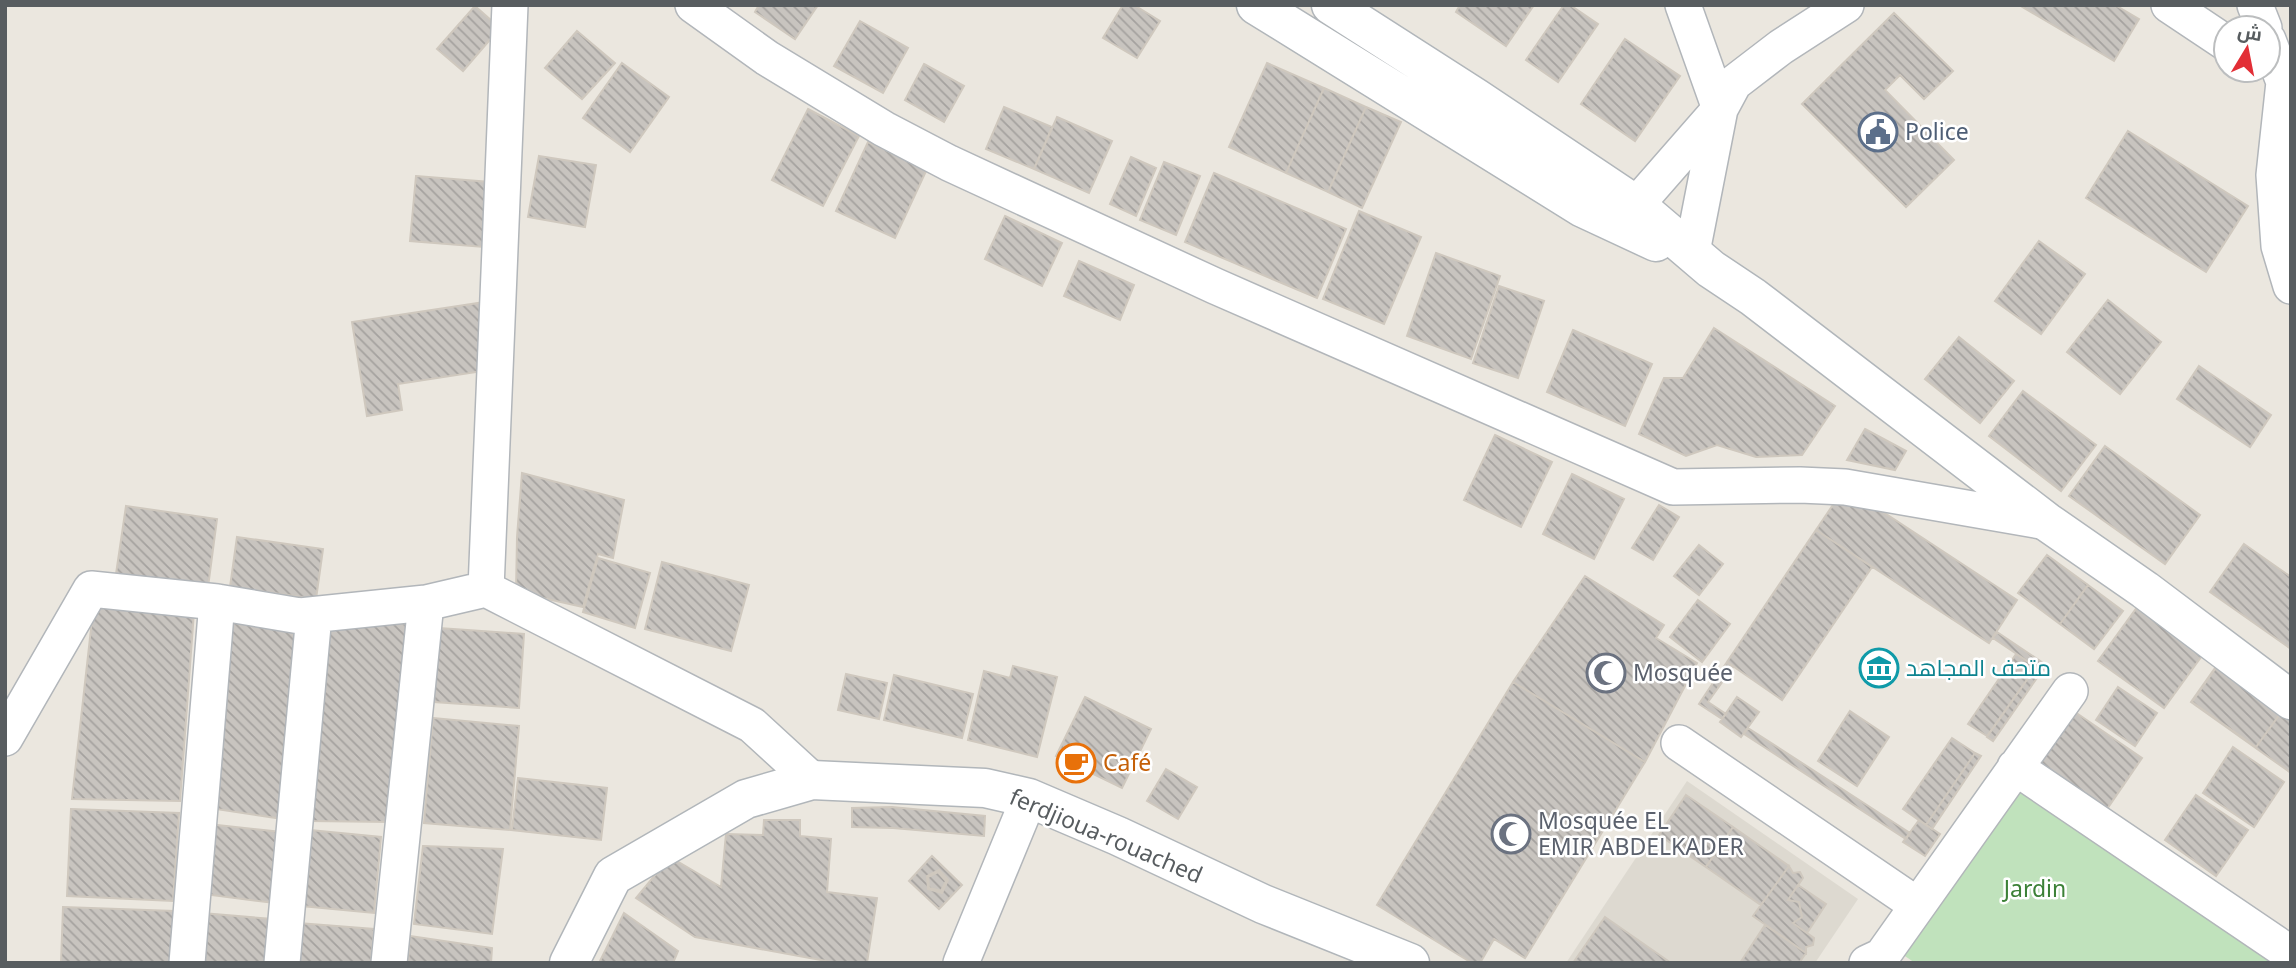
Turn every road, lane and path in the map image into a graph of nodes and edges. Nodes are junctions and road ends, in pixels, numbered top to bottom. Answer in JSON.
{"nodes":[{"id":1,"x":510,"y":5,"type":"edge"},
{"id":2,"x":693,"y":5,"type":"edge"},
{"id":3,"x":1256,"y":5,"type":"edge"},
{"id":4,"x":1331,"y":5,"type":"edge"},
{"id":5,"x":1683,"y":5,"type":"edge"},
{"id":6,"x":1846,"y":5,"type":"edge"},
{"id":7,"x":2169,"y":5,"type":"edge"},
{"id":8,"x":2212,"y":34,"type":"edge"},
{"id":9,"x":2283,"y":80,"type":"edge"},
{"id":10,"x":1720,"y":109,"type":"junction"},
{"id":11,"x":1636,"y":205,"type":"junction"},
{"id":12,"x":1701,"y":260,"type":"junction"},
{"id":13,"x":2291,"y":286,"type":"edge"},
{"id":14,"x":2047,"y":522,"type":"junction"},
{"id":15,"x":486,"y":589,"type":"junction"},
{"id":16,"x":216,"y":602,"type":"junction"},
{"id":17,"x":426,"y":603,"type":"junction"},
{"id":18,"x":314,"y":615,"type":"junction"},
{"id":19,"x":2070,"y":691,"type":"dead end"},
{"id":20,"x":2291,"y":700,"type":"edge"},
{"id":21,"x":5,"y":738,"type":"edge"},
{"id":22,"x":1679,"y":743,"type":"dead end"},
{"id":23,"x":2015,"y":767,"type":"junction"},
{"id":24,"x":812,"y":780,"type":"junction"},
{"id":25,"x":1029,"y":798,"type":"junction"},
{"id":26,"x":1917,"y":905,"type":"junction"},
{"id":27,"x":2291,"y":954,"type":"edge"},
{"id":28,"x":1880,"y":960,"type":"edge"},
{"id":29,"x":187,"y":963,"type":"edge"},
{"id":30,"x":282,"y":963,"type":"edge"},
{"id":31,"x":389,"y":963,"type":"edge"},
{"id":32,"x":569,"y":963,"type":"edge"},
{"id":33,"x":961,"y":963,"type":"edge"},
{"id":34,"x":1410,"y":963,"type":"edge"}],
"edges":[{"from":1,"to":15,"type":"street"},
{"from":2,"to":14,"type":"street"},
{"from":3,"to":12,"type":"main road"},
{"from":4,"to":11,"type":"main road"},
{"from":5,"to":10,"type":"street"},
{"from":6,"to":10,"type":"street"},
{"from":7,"to":8,"type":"street"},
{"from":9,"to":13,"type":"street"},
{"from":10,"to":11,"type":"street"},
{"from":10,"to":12,"type":"street"},
{"from":11,"to":12,"type":"main road"},
{"from":12,"to":14,"type":"main road"},
{"from":14,"to":20,"type":"main road"},
{"from":15,"to":17,"type":"street"},
{"from":15,"to":24,"type":"street"},
{"from":16,"to":18,"type":"street"},
{"from":16,"to":21,"type":"street"},
{"from":16,"to":29,"type":"street"},
{"from":17,"to":18,"type":"street"},
{"from":17,"to":31,"type":"street"},
{"from":18,"to":30,"type":"street"},
{"from":19,"to":23,"type":"street"},
{"from":22,"to":26,"type":"street"},
{"from":23,"to":26,"type":"street"},
{"from":23,"to":27,"type":"street"},
{"from":24,"to":25,"type":"main road","name":"ferdjioua-rouached"},
{"from":24,"to":32,"type":"main road","name":"ferdjioua-rouached"},
{"from":25,"to":33,"type":"street"},
{"from":25,"to":34,"type":"main road","name":"ferdjioua-rouached"},
{"from":26,"to":28,"type":"street"}]}
